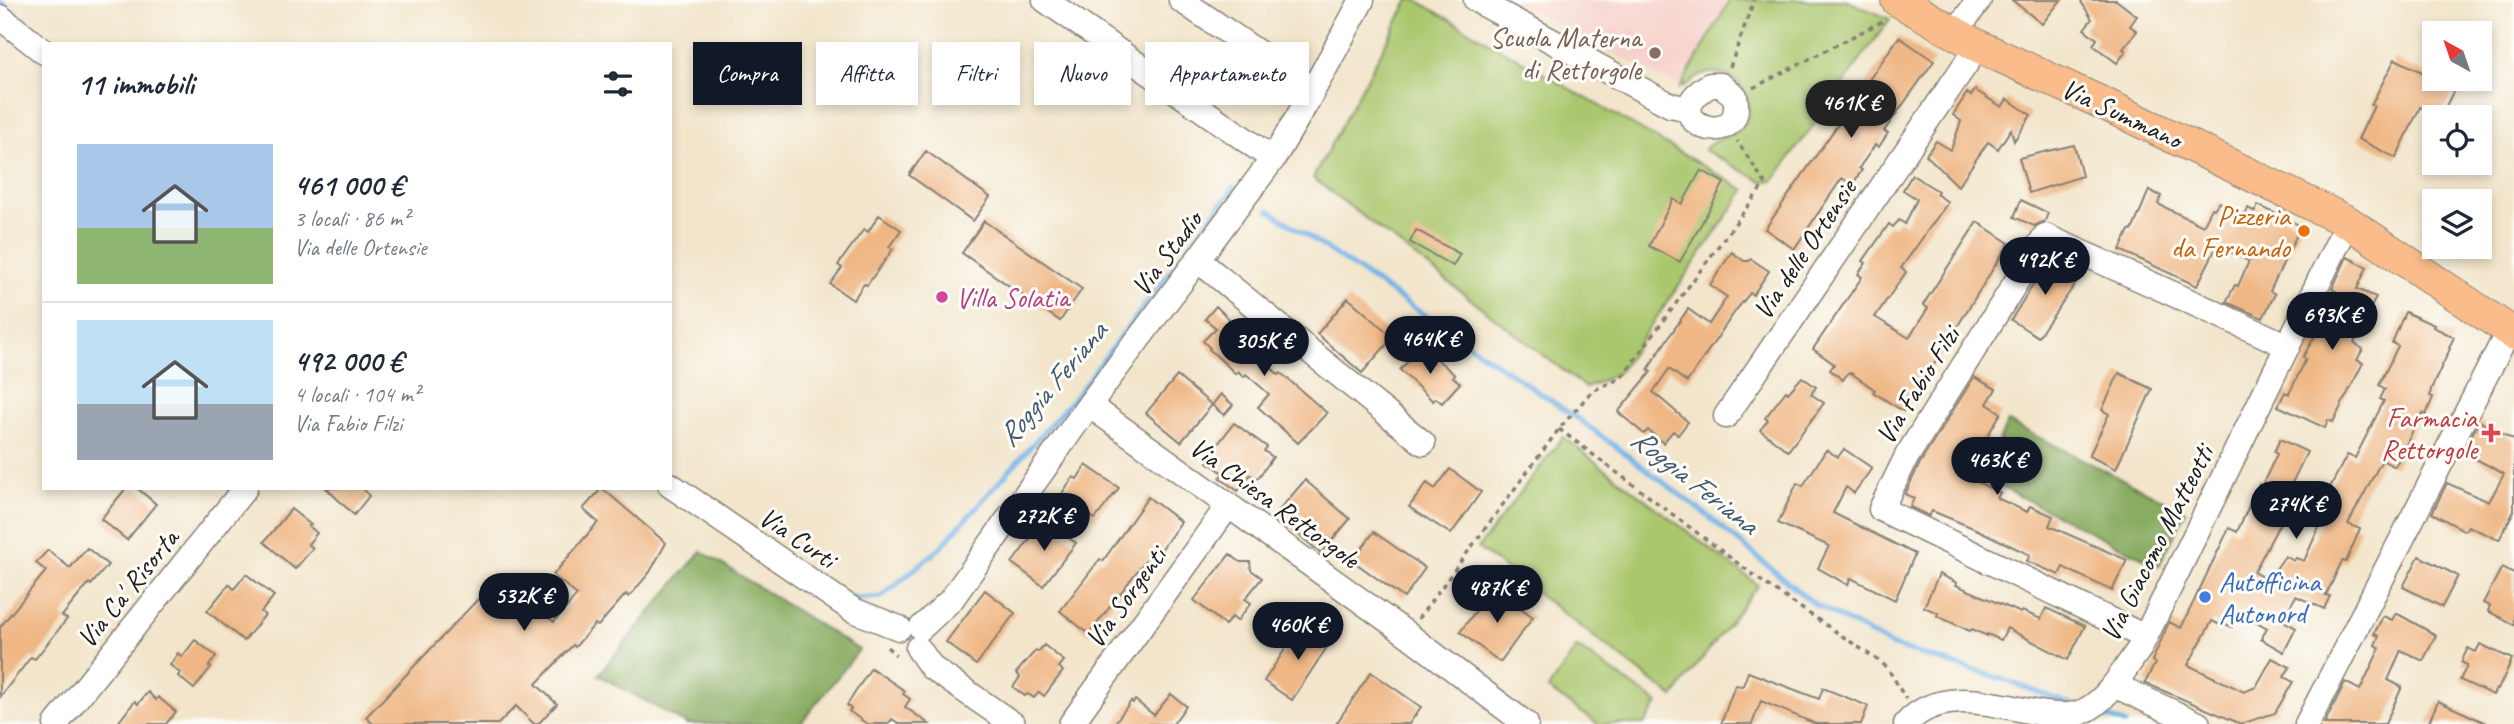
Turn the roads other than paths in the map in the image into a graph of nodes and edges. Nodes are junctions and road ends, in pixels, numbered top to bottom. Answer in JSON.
{"nodes":[{"id":1,"x":1045,"y":0,"type":"edge"},
{"id":2,"x":1181,"y":0,"type":"edge"},
{"id":3,"x":1362,"y":0,"type":"edge"},
{"id":4,"x":1476,"y":0,"type":"edge"},
{"id":5,"x":1898,"y":1,"type":"edge"},
{"id":6,"x":0,"y":17,"type":"edge"},
{"id":7,"x":1969,"y":18,"type":"edge"},
{"id":8,"x":42,"y":50,"type":"edge"},
{"id":9,"x":1313,"y":90,"type":"junction"},
{"id":10,"x":1689,"y":109,"type":"dead end"},
{"id":11,"x":1273,"y":159,"type":"junction"},
{"id":12,"x":2348,"y":222,"type":"junction"},
{"id":13,"x":1199,"y":261,"type":"junction"},
{"id":14,"x":2512,"y":332,"type":"edge"},
{"id":15,"x":2288,"y":346,"type":"junction"},
{"id":16,"x":1089,"y":405,"type":"junction"},
{"id":17,"x":1726,"y":416,"type":"dead end"},
{"id":18,"x":1423,"y":443,"type":"dead end"},
{"id":19,"x":672,"y":486,"type":"edge"},
{"id":20,"x":243,"y":490,"type":"edge"},
{"id":21,"x":1228,"y":506,"type":"junction"},
{"id":22,"x":913,"y":635,"type":"junction"},
{"id":23,"x":2145,"y":637,"type":"junction"},
{"id":24,"x":2110,"y":690,"type":"junction"},
{"id":25,"x":2086,"y":718,"type":"edge"},
{"id":26,"x":1911,"y":719,"type":"edge"},
{"id":27,"x":56,"y":724,"type":"edge"},
{"id":28,"x":1013,"y":724,"type":"edge"},
{"id":29,"x":1071,"y":724,"type":"edge"},
{"id":30,"x":1526,"y":724,"type":"edge"},
{"id":31,"x":2199,"y":724,"type":"edge"},
{"id":32,"x":2307,"y":724,"type":"edge"}],
"edges":[{"from":1,"to":11,"type":"street"},
{"from":2,"to":9,"type":"street"},
{"from":3,"to":9,"type":"street","name":"Via Stadio"},
{"from":4,"to":10,"type":"street"},
{"from":5,"to":7,"type":"main road","name":"Via Summano"},
{"from":6,"to":8,"type":"street"},
{"from":7,"to":12,"type":"main road","name":"Via Summano"},
{"from":7,"to":17,"type":"street","name":"Via delle Ortensie"},
{"from":9,"to":11,"type":"street","name":"Via Stadio"},
{"from":11,"to":13,"type":"street","name":"Via Stadio"},
{"from":12,"to":14,"type":"main road","name":"Via Summano"},
{"from":12,"to":15,"type":"street","name":"Via Giacomo Matteotti"},
{"from":13,"to":16,"type":"street","name":"Via Stadio"},
{"from":13,"to":18,"type":"street"},
{"from":14,"to":32,"type":"street"},
{"from":15,"to":23,"type":"street","name":"Via Giacomo Matteotti"},
{"from":15,"to":23,"type":"street","name":"Via Fabio Filzi"},
{"from":16,"to":21,"type":"street","name":"Via Chiesa Rettorgole"},
{"from":16,"to":22,"type":"street","name":"Via Stadio"},
{"from":19,"to":22,"type":"street","name":"Via Curti"},
{"from":20,"to":27,"type":"street","name":"Via Ca' Risorta"},
{"from":21,"to":29,"type":"street","name":"Via Sorgenti"},
{"from":21,"to":30,"type":"street","name":"Via Chiesa Rettorgole"},
{"from":22,"to":28,"type":"street","name":"Via Curti"},
{"from":23,"to":24,"type":"street","name":"Via Giacomo Matteotti"},
{"from":24,"to":25,"type":"street","name":"Via Giacomo Matteotti"},
{"from":24,"to":31,"type":"street"},
{"from":25,"to":26,"type":"street","name":"Via Giacomo Matteotti"}]}
